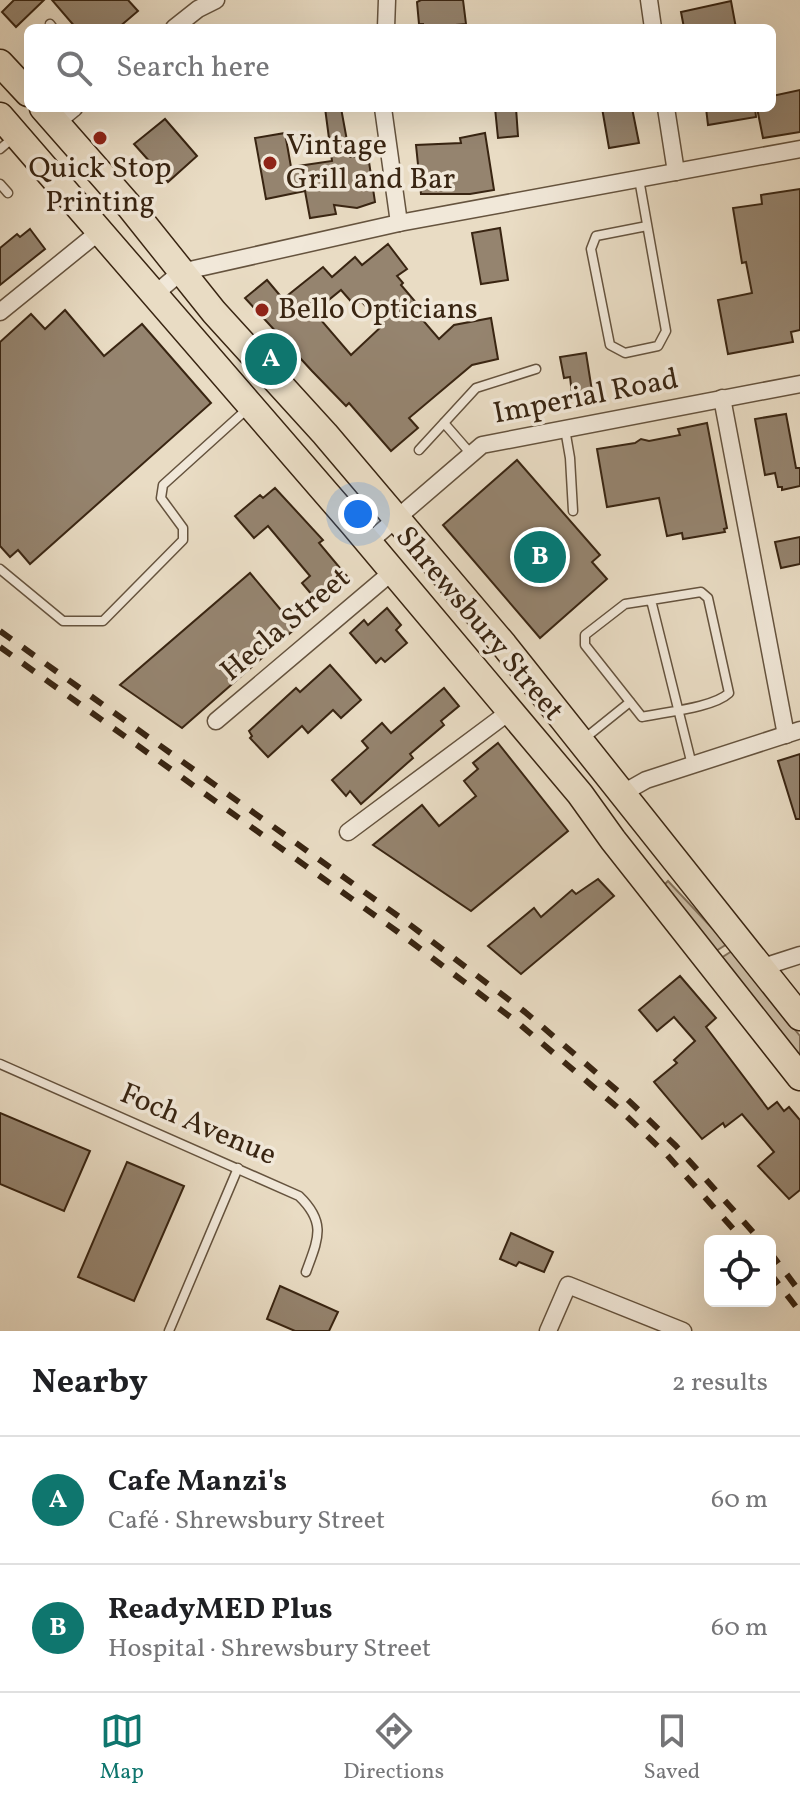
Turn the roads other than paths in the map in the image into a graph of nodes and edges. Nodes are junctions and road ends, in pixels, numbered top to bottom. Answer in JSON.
{"nodes":[{"id":1,"x":216,"y":0,"type":"edge"},
{"id":2,"x":387,"y":0,"type":"edge"},
{"id":3,"x":649,"y":0,"type":"edge"},
{"id":4,"x":179,"y":24,"type":"edge"},
{"id":5,"x":386,"y":24,"type":"edge"},
{"id":6,"x":652,"y":24,"type":"edge"},
{"id":7,"x":0,"y":63,"type":"edge"},
{"id":8,"x":24,"y":89,"type":"edge"},
{"id":9,"x":384,"y":112,"type":"edge"},
{"id":10,"x":667,"y":112,"type":"edge"},
{"id":11,"x":58,"y":113,"type":"edge"},
{"id":12,"x":5,"y":133,"type":"edge"},
{"id":13,"x":800,"y":149,"type":"edge"},
{"id":14,"x":676,"y":172,"type":"junction"},
{"id":15,"x":639,"y":179,"type":"junction"},
{"id":16,"x":0,"y":184,"type":"edge"},
{"id":17,"x":8,"y":193,"type":"dead end"},
{"id":18,"x":399,"y":223,"type":"junction"},
{"id":19,"x":647,"y":226,"type":"junction"},
{"id":20,"x":100,"y":231,"type":"junction"},
{"id":21,"x":181,"y":272,"type":"junction"},
{"id":22,"x":155,"y":294,"type":"junction"},
{"id":23,"x":0,"y":312,"type":"edge"},
{"id":24,"x":536,"y":369,"type":"dead end"},
{"id":25,"x":800,"y":384,"type":"edge"},
{"id":26,"x":722,"y":398,"type":"junction"},
{"id":27,"x":250,"y":407,"type":"junction"},
{"id":28,"x":444,"y":423,"type":"junction"},
{"id":29,"x":565,"y":429,"type":"junction"},
{"id":30,"x":419,"y":450,"type":"dead end"},
{"id":31,"x":472,"y":454,"type":"junction"},
{"id":32,"x":573,"y":511,"type":"dead end"},
{"id":33,"x":398,"y":519,"type":"junction"},
{"id":34,"x":368,"y":543,"type":"junction"},
{"id":35,"x":0,"y":569,"type":"edge"},
{"id":36,"x":392,"y":572,"type":"junction"},
{"id":37,"x":651,"y":600,"type":"junction"},
{"id":38,"x":630,"y":702,"type":"junction"},
{"id":39,"x":676,"y":710,"type":"junction"},
{"id":40,"x":509,"y":712,"type":"junction"},
{"id":41,"x":216,"y":721,"type":"dead end"},
{"id":42,"x":793,"y":732,"type":"edge"},
{"id":43,"x":581,"y":742,"type":"junction"},
{"id":44,"x":692,"y":765,"type":"junction"},
{"id":45,"x":623,"y":793,"type":"junction"},
{"id":46,"x":348,"y":832,"type":"dead end"},
{"id":47,"x":800,"y":955,"type":"edge"},
{"id":48,"x":760,"y":968,"type":"junction"},
{"id":49,"x":800,"y":1017,"type":"edge"},
{"id":50,"x":0,"y":1064,"type":"edge"},
{"id":51,"x":800,"y":1077,"type":"edge"},
{"id":52,"x":238,"y":1168,"type":"junction"},
{"id":53,"x":306,"y":1272,"type":"dead end"},
{"id":54,"x":169,"y":1331,"type":"edge"},
{"id":55,"x":548,"y":1331,"type":"edge"},
{"id":56,"x":683,"y":1331,"type":"edge"}],
"edges":[{"from":1,"to":4,"type":"street"},
{"from":2,"to":5,"type":"street"},
{"from":3,"to":6,"type":"street"},
{"from":7,"to":8,"type":"main road"},
{"from":9,"to":18,"type":"street"},
{"from":10,"to":14,"type":"street"},
{"from":11,"to":21,"type":"main road","name":"Shrewsbury Street"},
{"from":12,"to":20,"type":"main road","name":"Shrewsbury Street"},
{"from":13,"to":14,"type":"street"},
{"from":14,"to":15,"type":"street"},
{"from":15,"to":18,"type":"street"},
{"from":15,"to":19,"type":"lane"},
{"from":16,"to":17,"type":"lane"},
{"from":18,"to":21,"type":"street"},
{"from":19,"to":19,"type":"lane"},
{"from":20,"to":22,"type":"main road","name":"Shrewsbury Street"},
{"from":20,"to":23,"type":"street"},
{"from":21,"to":22,"type":"street"},
{"from":21,"to":33,"type":"main road","name":"Shrewsbury Street"},
{"from":22,"to":27,"type":"main road","name":"Shrewsbury Street"},
{"from":24,"to":28,"type":"lane"},
{"from":25,"to":26,"type":"street","name":"Imperial Road"},
{"from":26,"to":29,"type":"street","name":"Imperial Road"},
{"from":26,"to":42,"type":"street"},
{"from":27,"to":34,"type":"main road","name":"Shrewsbury Street"},
{"from":27,"to":35,"type":"lane"},
{"from":28,"to":30,"type":"lane"},
{"from":28,"to":31,"type":"lane"},
{"from":29,"to":31,"type":"street","name":"Imperial Road"},
{"from":29,"to":32,"type":"lane"},
{"from":31,"to":33,"type":"street","name":"Imperial Road"},
{"from":33,"to":34,"type":"street","name":"Imperial Road"},
{"from":33,"to":43,"type":"main road","name":"Shrewsbury Street"},
{"from":34,"to":36,"type":"main road","name":"Shrewsbury Street"},
{"from":36,"to":40,"type":"main road","name":"Shrewsbury Street"},
{"from":36,"to":41,"type":"street","name":"Hecla Street"},
{"from":37,"to":38,"type":"lane"},
{"from":37,"to":39,"type":"lane"},
{"from":37,"to":39,"type":"lane"},
{"from":38,"to":39,"type":"lane"},
{"from":38,"to":43,"type":"lane"},
{"from":39,"to":44,"type":"lane"},
{"from":40,"to":46,"type":"street"},
{"from":40,"to":51,"type":"main road","name":"Shrewsbury Street"},
{"from":42,"to":44,"type":"street"},
{"from":43,"to":45,"type":"main road","name":"Shrewsbury Street"},
{"from":44,"to":45,"type":"street"},
{"from":45,"to":48,"type":"main road","name":"Shrewsbury Street"},
{"from":47,"to":48,"type":"street"},
{"from":48,"to":49,"type":"main road","name":"Shrewsbury Street"},
{"from":50,"to":52,"type":"lane","name":"Foch Avenue"},
{"from":52,"to":53,"type":"lane","name":"Foch Avenue"},
{"from":52,"to":54,"type":"lane"},
{"from":55,"to":56,"type":"street"}]}
